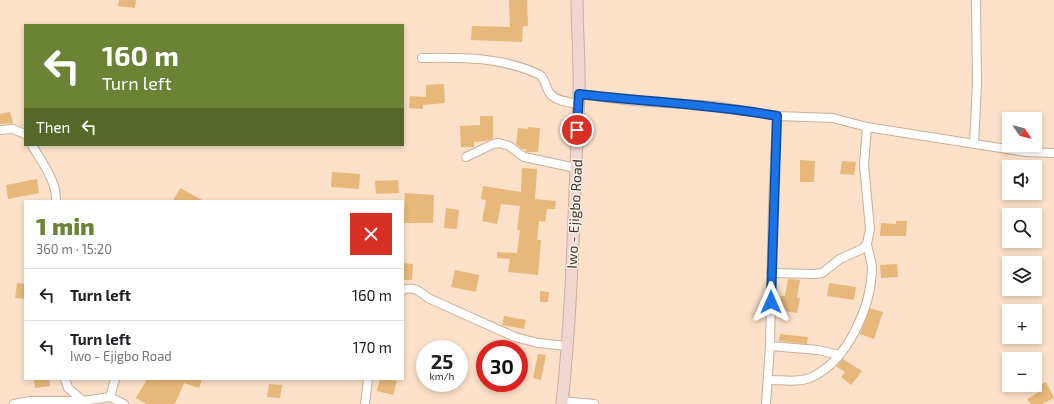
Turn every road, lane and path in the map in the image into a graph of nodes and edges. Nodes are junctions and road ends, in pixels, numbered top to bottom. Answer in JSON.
{"nodes":[{"id":1,"x":578,"y":0,"type":"edge"},
{"id":2,"x":976,"y":0,"type":"edge"},
{"id":3,"x":422,"y":58,"type":"dead end"},
{"id":4,"x":578,"y":99,"type":"junction"},
{"id":5,"x":777,"y":116,"type":"junction"},
{"id":6,"x":867,"y":127,"type":"junction"},
{"id":7,"x":0,"y":130,"type":"edge"},
{"id":8,"x":24,"y":134,"type":"edge"},
{"id":9,"x":974,"y":144,"type":"junction"},
{"id":10,"x":33,"y":146,"type":"edge"},
{"id":11,"x":1054,"y":153,"type":"edge"},
{"id":12,"x":466,"y":157,"type":"dead end"},
{"id":13,"x":576,"y":168,"type":"junction"},
{"id":14,"x":56,"y":200,"type":"edge"},
{"id":15,"x":867,"y":244,"type":"junction"},
{"id":16,"x":771,"y":273,"type":"junction"},
{"id":17,"x":404,"y":290,"type":"edge"},
{"id":18,"x":567,"y":346,"type":"junction"},
{"id":19,"x":770,"y":346,"type":"junction"},
{"id":20,"x":839,"y":355,"type":"junction"},
{"id":21,"x":65,"y":380,"type":"edge"},
{"id":22,"x":115,"y":380,"type":"edge"},
{"id":23,"x":368,"y":380,"type":"edge"},
{"id":24,"x":769,"y":380,"type":"junction"},
{"id":25,"x":110,"y":397,"type":"junction"},
{"id":26,"x":83,"y":401,"type":"junction"},
{"id":27,"x":562,"y":402,"type":"edge"},
{"id":28,"x":70,"y":403,"type":"edge"},
{"id":29,"x":14,"y":404,"type":"edge"},
{"id":30,"x":124,"y":404,"type":"edge"},
{"id":31,"x":364,"y":404,"type":"edge"},
{"id":32,"x":594,"y":404,"type":"edge"},
{"id":33,"x":766,"y":404,"type":"edge"}],
"edges":[{"from":1,"to":4,"type":"main road","name":"Iwo - Ejigbo Road"},
{"from":2,"to":9,"type":"street"},
{"from":3,"to":4,"type":"street"},
{"from":4,"to":5,"type":"street"},
{"from":4,"to":13,"type":"main road","name":"Iwo - Ejigbo Road"},
{"from":5,"to":6,"type":"street"},
{"from":5,"to":16,"type":"street"},
{"from":6,"to":9,"type":"street"},
{"from":6,"to":15,"type":"street"},
{"from":7,"to":8,"type":"street"},
{"from":9,"to":11,"type":"street"},
{"from":10,"to":14,"type":"street"},
{"from":12,"to":13,"type":"street"},
{"from":13,"to":18,"type":"main road","name":"Iwo - Ejigbo Road"},
{"from":15,"to":16,"type":"street"},
{"from":15,"to":20,"type":"street"},
{"from":16,"to":19,"type":"street"},
{"from":17,"to":18,"type":"street"},
{"from":18,"to":27,"type":"main road","name":"Iwo - Ejigbo Road"},
{"from":19,"to":20,"type":"street"},
{"from":19,"to":24,"type":"street"},
{"from":20,"to":24,"type":"street"},
{"from":21,"to":26,"type":"street"},
{"from":22,"to":25,"type":"street"},
{"from":23,"to":31,"type":"street"},
{"from":24,"to":33,"type":"street"},
{"from":25,"to":26,"type":"street"},
{"from":25,"to":30,"type":"street"},
{"from":26,"to":28,"type":"street"},
{"from":27,"to":32,"type":"street"},
{"from":28,"to":29,"type":"street"}]}
